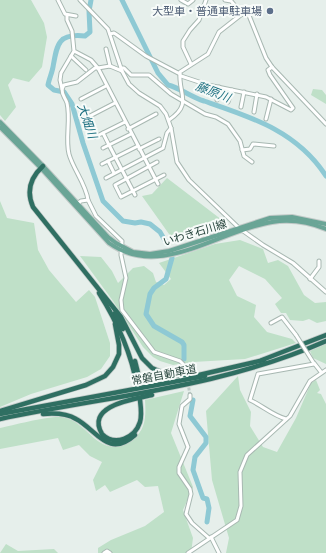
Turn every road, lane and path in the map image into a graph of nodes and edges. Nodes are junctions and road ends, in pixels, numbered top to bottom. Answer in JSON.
{"nodes":[{"id":1,"x":58,"y":0,"type":"edge"},
{"id":2,"x":80,"y":0,"type":"edge"},
{"id":3,"x":181,"y":0,"type":"edge"},
{"id":4,"x":193,"y":0,"type":"edge"},
{"id":5,"x":206,"y":0,"type":"edge"},
{"id":6,"x":225,"y":0,"type":"edge"},
{"id":7,"x":231,"y":0,"type":"edge"},
{"id":8,"x":242,"y":14,"type":"junction"},
{"id":9,"x":67,"y":16,"type":"junction"},
{"id":10,"x":76,"y":16,"type":"dead end"},
{"id":11,"x":110,"y":34,"type":"junction"},
{"id":12,"x":106,"y":49,"type":"dead end"},
{"id":13,"x":74,"y":51,"type":"junction"},
{"id":14,"x":71,"y":56,"type":"junction"},
{"id":15,"x":191,"y":64,"type":"junction"},
{"id":16,"x":110,"y":66,"type":"junction"},
{"id":17,"x":272,"y":67,"type":"junction"},
{"id":18,"x":98,"y":68,"type":"junction"},
{"id":19,"x":86,"y":70,"type":"dead end"},
{"id":20,"x":122,"y":70,"type":"junction"},
{"id":21,"x":180,"y":75,"type":"junction"},
{"id":22,"x":106,"y":86,"type":"junction"},
{"id":23,"x":219,"y":87,"type":"junction"},
{"id":24,"x":232,"y":90,"type":"junction"},
{"id":25,"x":62,"y":91,"type":"junction"},
{"id":26,"x":244,"y":92,"type":"junction"},
{"id":27,"x":258,"y":94,"type":"junction"},
{"id":28,"x":81,"y":99,"type":"dead end"},
{"id":29,"x":271,"y":99,"type":"junction"},
{"id":30,"x":182,"y":100,"type":"junction"},
{"id":31,"x":217,"y":100,"type":"dead end"},
{"id":32,"x":228,"y":102,"type":"dead end"},
{"id":33,"x":115,"y":103,"type":"junction"},
{"id":34,"x":241,"y":108,"type":"dead end"},
{"id":35,"x":254,"y":112,"type":"dead end"},
{"id":36,"x":156,"y":114,"type":"dead end"},
{"id":37,"x":88,"y":117,"type":"dead end"},
{"id":38,"x":266,"y":119,"type":"dead end"},
{"id":39,"x":169,"y":120,"type":"junction"},
{"id":40,"x":0,"y":122,"type":"edge"},
{"id":41,"x":125,"y":122,"type":"junction"},
{"id":42,"x":326,"y":124,"type":"edge"},
{"id":43,"x":0,"y":127,"type":"edge"},
{"id":44,"x":171,"y":128,"type":"junction"},
{"id":45,"x":128,"y":129,"type":"junction"},
{"id":46,"x":103,"y":133,"type":"junction"},
{"id":47,"x":131,"y":134,"type":"junction"},
{"id":48,"x":95,"y":137,"type":"dead end"},
{"id":49,"x":159,"y":139,"type":"dead end"},
{"id":50,"x":109,"y":145,"type":"junction"},
{"id":51,"x":274,"y":146,"type":"dead end"},
{"id":52,"x":138,"y":147,"type":"junction"},
{"id":53,"x":103,"y":148,"type":"dead end"},
{"id":54,"x":242,"y":150,"type":"junction"},
{"id":55,"x":115,"y":157,"type":"junction"},
{"id":56,"x":144,"y":158,"type":"junction"},
{"id":57,"x":108,"y":161,"type":"junction"},
{"id":58,"x":157,"y":162,"type":"dead end"},
{"id":59,"x":252,"y":162,"type":"dead end"},
{"id":60,"x":102,"y":164,"type":"dead end"},
{"id":61,"x":42,"y":167,"type":"junction"},
{"id":62,"x":149,"y":167,"type":"junction"},
{"id":63,"x":122,"y":169,"type":"junction"},
{"id":64,"x":114,"y":173,"type":"junction"},
{"id":65,"x":164,"y":175,"type":"dead end"},
{"id":66,"x":106,"y":178,"type":"dead end"},
{"id":67,"x":126,"y":178,"type":"junction"},
{"id":68,"x":155,"y":180,"type":"junction"},
{"id":69,"x":158,"y":184,"type":"dead end"},
{"id":70,"x":133,"y":191,"type":"junction"},
{"id":71,"x":135,"y":195,"type":"dead end"},
{"id":72,"x":88,"y":200,"type":"junction"},
{"id":73,"x":76,"y":205,"type":"junction"},
{"id":74,"x":326,"y":224,"type":"edge"},
{"id":75,"x":326,"y":229,"type":"edge"},
{"id":76,"x":50,"y":230,"type":"junction"},
{"id":77,"x":241,"y":230,"type":"junction"},
{"id":78,"x":122,"y":249,"type":"junction"},
{"id":79,"x":318,"y":261,"type":"dead end"},
{"id":80,"x":310,"y":279,"type":"junction"},
{"id":81,"x":326,"y":292,"type":"edge"},
{"id":82,"x":114,"y":309,"type":"junction"},
{"id":83,"x":113,"y":318,"type":"junction"},
{"id":84,"x":271,"y":323,"type":"dead end"},
{"id":85,"x":326,"y":335,"type":"edge"},
{"id":86,"x":326,"y":340,"type":"edge"},
{"id":87,"x":264,"y":360,"type":"junction"},
{"id":88,"x":314,"y":363,"type":"junction"},
{"id":89,"x":184,"y":365,"type":"dead end"},
{"id":90,"x":326,"y":370,"type":"edge"},
{"id":91,"x":321,"y":372,"type":"junction"},
{"id":92,"x":204,"y":381,"type":"junction"},
{"id":93,"x":190,"y":395,"type":"tunnel mouth"},
{"id":94,"x":0,"y":413,"type":"edge"},
{"id":95,"x":286,"y":419,"type":"junction"},
{"id":96,"x":0,"y":420,"type":"edge"},
{"id":97,"x":210,"y":537,"type":"junction"},
{"id":98,"x":104,"y":553,"type":"edge"},
{"id":99,"x":110,"y":553,"type":"edge"},
{"id":100,"x":188,"y":553,"type":"edge"},
{"id":101,"x":220,"y":553,"type":"edge"}],
"edges":[{"from":1,"to":9,"type":"street"},
{"from":2,"to":11,"type":"street"},
{"from":3,"to":4,"type":"street"},
{"from":5,"to":15,"type":"street"},
{"from":6,"to":7,"type":"street"},
{"from":7,"to":8,"type":"street"},
{"from":8,"to":15,"type":"street"},
{"from":8,"to":17,"type":"street"},
{"from":9,"to":10,"type":"street"},
{"from":9,"to":13,"type":"street"},
{"from":11,"to":20,"type":"street"},
{"from":11,"to":21,"type":"street"},
{"from":12,"to":16,"type":"street"},
{"from":13,"to":14,"type":"street"},
{"from":13,"to":18,"type":"street"},
{"from":14,"to":19,"type":"street"},
{"from":14,"to":25,"type":"street"},
{"from":15,"to":21,"type":"street"},
{"from":16,"to":18,"type":"street"},
{"from":16,"to":20,"type":"street"},
{"from":17,"to":29,"type":"street"},
{"from":17,"to":42,"type":"street"},
{"from":18,"to":22,"type":"street"},
{"from":18,"to":25,"type":"street"},
{"from":20,"to":30,"type":"street"},
{"from":20,"to":39,"type":"street"},
{"from":21,"to":23,"type":"street"},
{"from":21,"to":30,"type":"street"},
{"from":22,"to":28,"type":"street"},
{"from":22,"to":33,"type":"street"},
{"from":23,"to":24,"type":"street"},
{"from":23,"to":31,"type":"street"},
{"from":24,"to":26,"type":"street"},
{"from":24,"to":32,"type":"street"},
{"from":25,"to":72,"type":"street"},
{"from":26,"to":27,"type":"street"},
{"from":26,"to":34,"type":"street"},
{"from":27,"to":29,"type":"street"},
{"from":27,"to":35,"type":"street"},
{"from":29,"to":38,"type":"street"},
{"from":30,"to":39,"type":"street"},
{"from":30,"to":54,"type":"street"},
{"from":33,"to":37,"type":"street"},
{"from":33,"to":41,"type":"street"},
{"from":36,"to":45,"type":"street"},
{"from":39,"to":44,"type":"street"},
{"from":40,"to":61,"type":"main road","name":"いわき石川線"},
{"from":41,"to":45,"type":"street"},
{"from":41,"to":46,"type":"street"},
{"from":43,"to":61,"type":"main road","name":"いわき石川線"},
{"from":44,"to":56,"type":"street"},
{"from":44,"to":77,"type":"street"},
{"from":45,"to":47,"type":"street"},
{"from":46,"to":48,"type":"street"},
{"from":46,"to":50,"type":"street"},
{"from":47,"to":50,"type":"street"},
{"from":47,"to":52,"type":"street"},
{"from":49,"to":52,"type":"street"},
{"from":50,"to":53,"type":"street"},
{"from":50,"to":55,"type":"street"},
{"from":51,"to":54,"type":"street"},
{"from":52,"to":55,"type":"street"},
{"from":52,"to":56,"type":"street"},
{"from":54,"to":59,"type":"street"},
{"from":55,"to":57,"type":"street"},
{"from":55,"to":63,"type":"street"},
{"from":56,"to":62,"type":"street"},
{"from":56,"to":63,"type":"street"},
{"from":57,"to":60,"type":"street"},
{"from":57,"to":64,"type":"street"},
{"from":58,"to":62,"type":"street"},
{"from":61,"to":73,"type":"main road","name":"いわき石川線"},
{"from":61,"to":76,"type":"highway"},
{"from":62,"to":67,"type":"street"},
{"from":62,"to":68,"type":"street"},
{"from":63,"to":64,"type":"street"},
{"from":63,"to":67,"type":"street"},
{"from":64,"to":66,"type":"street"},
{"from":65,"to":68,"type":"street"},
{"from":67,"to":70,"type":"street"},
{"from":67,"to":70,"type":"street"},
{"from":68,"to":69,"type":"street"},
{"from":68,"to":70,"type":"street"},
{"from":70,"to":71,"type":"street"},
{"from":72,"to":73,"type":"street"},
{"from":72,"to":78,"type":"street"},
{"from":73,"to":78,"type":"main road","name":"いわき石川線"},
{"from":74,"to":77,"type":"main road","name":"いわき石川線"},
{"from":75,"to":77,"type":"main road","name":"いわき石川線"},
{"from":76,"to":82,"type":"highway"},
{"from":76,"to":83,"type":"highway"},
{"from":77,"to":78,"type":"main road","name":"いわき石川線"},
{"from":77,"to":80,"type":"street"},
{"from":78,"to":89,"type":"street"},
{"from":79,"to":80,"type":"street"},
{"from":80,"to":81,"type":"street"},
{"from":82,"to":83,"type":"highway"},
{"from":82,"to":87,"type":"highway"},
{"from":83,"to":94,"type":"highway"},
{"from":84,"to":88,"type":"street","bridge":true},
{"from":85,"to":87,"type":"highway","name":"常磐自動車道"},
{"from":86,"to":92,"type":"highway","name":"常磐自動車道"},
{"from":87,"to":94,"type":"highway","name":"常磐自動車道"},
{"from":88,"to":91,"type":"street"},
{"from":88,"to":95,"type":"street"},
{"from":90,"to":91,"type":"street"},
{"from":91,"to":95,"type":"street"},
{"from":92,"to":96,"type":"highway","name":"常磐自動車道"},
{"from":92,"to":96,"type":"highway"},
{"from":93,"to":97,"type":"street"},
{"from":95,"to":97,"type":"street"},
{"from":97,"to":100,"type":"street"},
{"from":97,"to":101,"type":"street"},
{"from":98,"to":99,"type":"street"}]}
